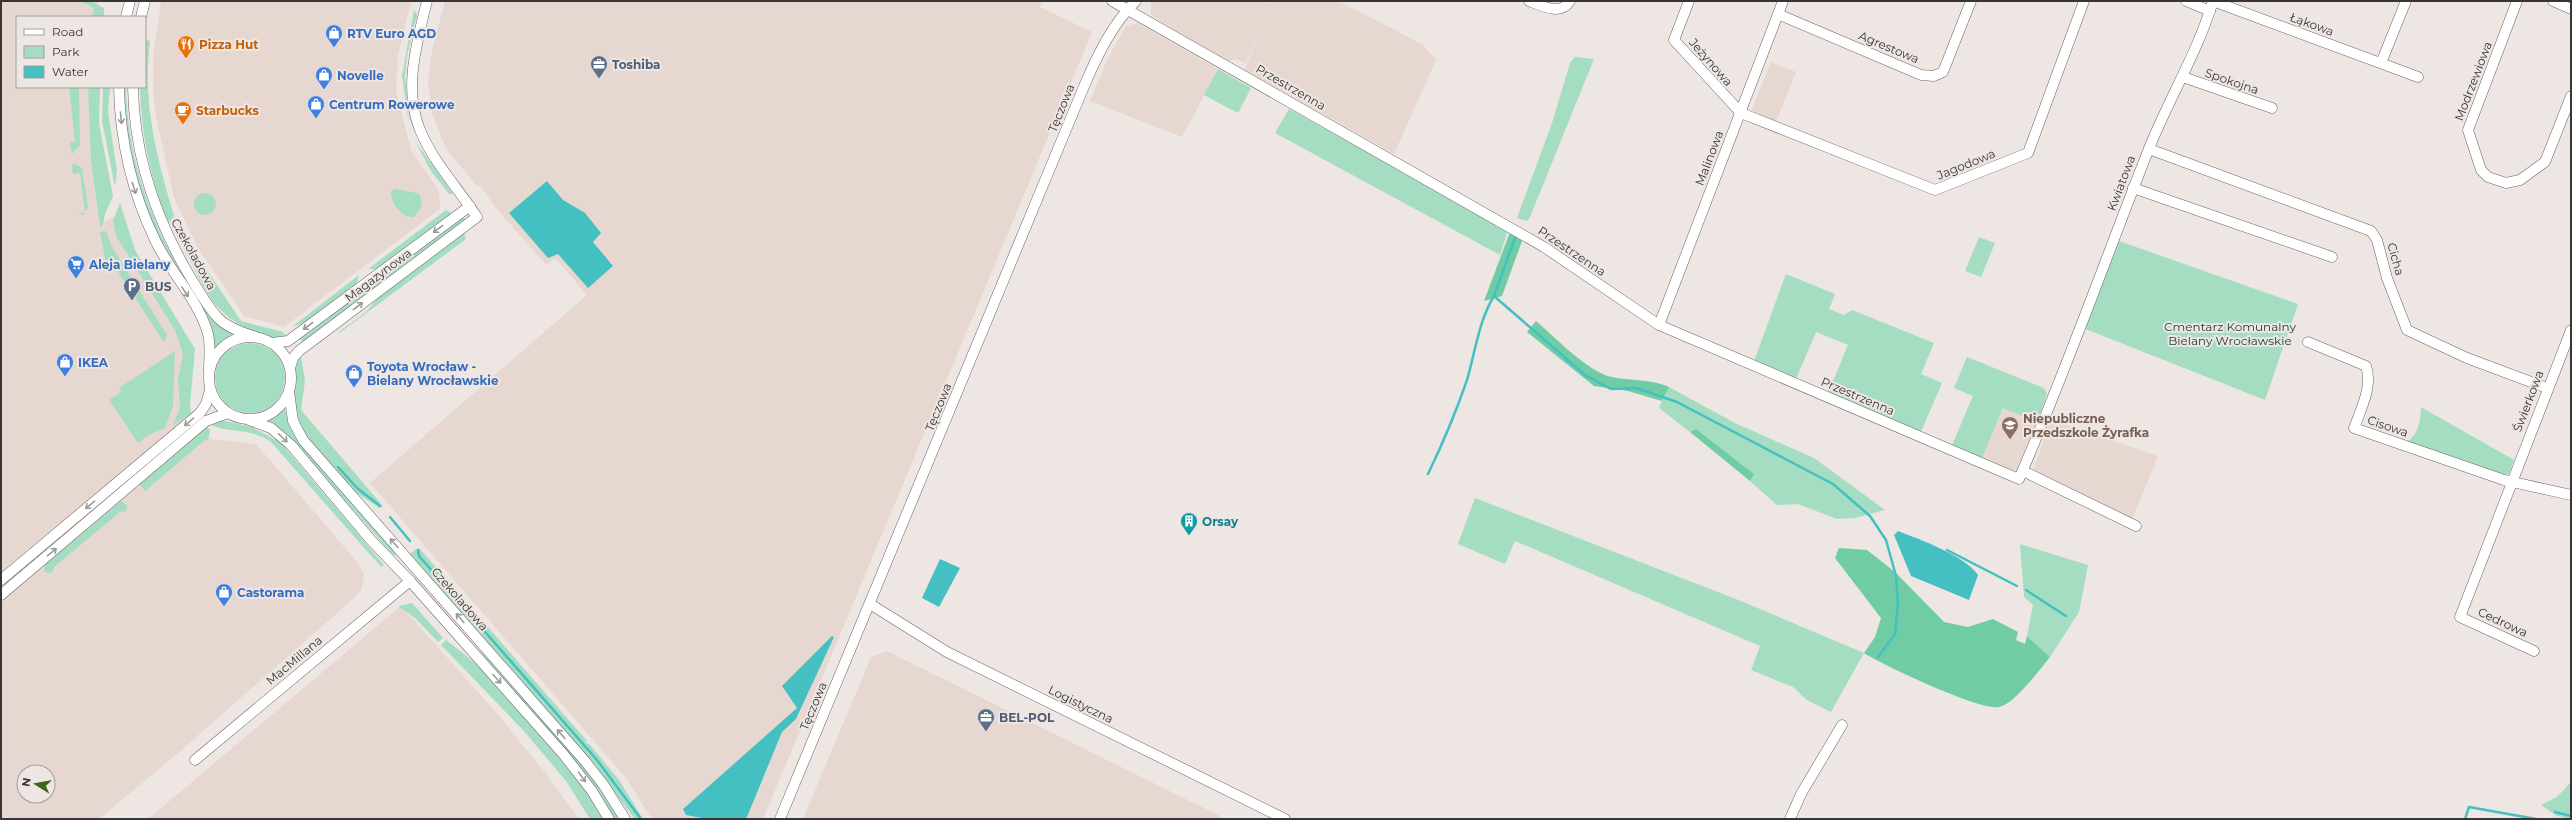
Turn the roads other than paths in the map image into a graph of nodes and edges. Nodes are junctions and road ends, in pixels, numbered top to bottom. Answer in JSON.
{"nodes":[{"id":1,"x":130,"y":1,"type":"edge"},
{"id":2,"x":145,"y":1,"type":"edge"},
{"id":3,"x":427,"y":1,"type":"edge"},
{"id":4,"x":1112,"y":1,"type":"edge"},
{"id":5,"x":1136,"y":1,"type":"edge"},
{"id":6,"x":1529,"y":1,"type":"edge"},
{"id":7,"x":1570,"y":1,"type":"edge"},
{"id":8,"x":1689,"y":1,"type":"edge"},
{"id":9,"x":1783,"y":1,"type":"edge"},
{"id":10,"x":1971,"y":1,"type":"edge"},
{"id":11,"x":2084,"y":1,"type":"edge"},
{"id":12,"x":2186,"y":1,"type":"edge"},
{"id":13,"x":2213,"y":1,"type":"edge"},
{"id":14,"x":2406,"y":1,"type":"edge"},
{"id":15,"x":2517,"y":1,"type":"edge"},
{"id":16,"x":2553,"y":1,"type":"edge"},
{"id":17,"x":1127,"y":9,"type":"junction"},
{"id":18,"x":2571,"y":9,"type":"edge"},
{"id":19,"x":2210,"y":11,"type":"junction"},
{"id":20,"x":1778,"y":14,"type":"junction"},
{"id":21,"x":126,"y":16,"type":"edge"},
{"id":22,"x":141,"y":16,"type":"edge"},
{"id":23,"x":2381,"y":63,"type":"junction"},
{"id":24,"x":2183,"y":77,"type":"junction"},
{"id":25,"x":2418,"y":77,"type":"dead end"},
{"id":26,"x":119,"y":88,"type":"edge"},
{"id":27,"x":133,"y":88,"type":"edge"},
{"id":28,"x":2571,"y":96,"type":"edge"},
{"id":29,"x":2272,"y":108,"type":"dead end"},
{"id":30,"x":1741,"y":113,"type":"junction"},
{"id":31,"x":2149,"y":149,"type":"junction"},
{"id":32,"x":2133,"y":188,"type":"junction"},
{"id":33,"x":470,"y":206,"type":"junction"},
{"id":34,"x":2332,"y":257,"type":"dead end"},
{"id":35,"x":1659,"y":325,"type":"junction"},
{"id":36,"x":2571,"y":330,"type":"edge"},
{"id":37,"x":256,"y":337,"type":"junction"},
{"id":38,"x":2308,"y":342,"type":"dead end"},
{"id":39,"x":272,"y":343,"type":"junction"},
{"id":40,"x":290,"y":368,"type":"junction"},
{"id":41,"x":209,"y":370,"type":"junction"},
{"id":42,"x":2547,"y":388,"type":"junction"},
{"id":43,"x":210,"y":390,"type":"junction"},
{"id":44,"x":289,"y":392,"type":"junction"},
{"id":45,"x":228,"y":414,"type":"junction"},
{"id":46,"x":250,"y":420,"type":"junction"},
{"id":47,"x":2021,"y":475,"type":"junction"},
{"id":48,"x":2511,"y":482,"type":"junction"},
{"id":49,"x":114,"y":484,"type":"junction"},
{"id":50,"x":122,"y":494,"type":"junction"},
{"id":51,"x":2571,"y":495,"type":"edge"},
{"id":52,"x":2136,"y":526,"type":"dead end"},
{"id":53,"x":25,"y":560,"type":"junction"},
{"id":54,"x":32,"y":568,"type":"junction"},
{"id":55,"x":1,"y":580,"type":"edge"},
{"id":56,"x":410,"y":581,"type":"junction"},
{"id":57,"x":1,"y":595,"type":"edge"},
{"id":58,"x":870,"y":604,"type":"junction"},
{"id":59,"x":2460,"y":617,"type":"joint"},
{"id":60,"x":2534,"y":651,"type":"dead end"},
{"id":61,"x":1842,"y":725,"type":"dead end"},
{"id":62,"x":195,"y":760,"type":"dead end"},
{"id":63,"x":609,"y":819,"type":"edge"},
{"id":64,"x":624,"y":819,"type":"edge"},
{"id":65,"x":780,"y":819,"type":"edge"},
{"id":66,"x":1285,"y":819,"type":"edge"},
{"id":67,"x":1790,"y":819,"type":"edge"}],
"edges":[{"from":1,"to":21,"type":"street"},
{"from":2,"to":22,"type":"street"},
{"from":3,"to":33,"type":"street","name":"Magazynowa"},
{"from":4,"to":17,"type":"street","name":"Przestrzenna"},
{"from":5,"to":17,"type":"street","name":"Tęczowa"},
{"from":6,"to":7,"type":"street"},
{"from":8,"to":30,"type":"street","name":"Jeżynowa"},
{"from":9,"to":20,"type":"street","name":"Malinowa"},
{"from":10,"to":20,"type":"street","name":"Agrestowa"},
{"from":11,"to":30,"type":"street","name":"Jagodowa"},
{"from":12,"to":19,"type":"street"},
{"from":13,"to":19,"type":"street","name":"Kwiatowa"},
{"from":13,"to":23,"type":"street","name":"Łąkowa"},
{"from":14,"to":23,"type":"street"},
{"from":15,"to":28,"type":"street","name":"Modrzewiowa"},
{"from":16,"to":18,"type":"street"},
{"from":17,"to":35,"type":"street","name":"Przestrzenna"},
{"from":17,"to":58,"type":"street","name":"Tęczowa"},
{"from":19,"to":24,"type":"street","name":"Kwiatowa"},
{"from":20,"to":30,"type":"street","name":"Malinowa"},
{"from":23,"to":25,"type":"street","name":"Łąkowa"},
{"from":24,"to":29,"type":"street","name":"Spokojna"},
{"from":24,"to":31,"type":"street","name":"Kwiatowa"},
{"from":26,"to":41,"type":"street","name":"Czekoladowa","one_way":true},
{"from":27,"to":37,"type":"street","name":"Czekoladowa"},
{"from":30,"to":35,"type":"street","name":"Malinowa"},
{"from":31,"to":32,"type":"street","name":"Kwiatowa"},
{"from":31,"to":42,"type":"street","name":"Cicha"},
{"from":32,"to":34,"type":"street"},
{"from":32,"to":47,"type":"street","name":"Kwiatowa"},
{"from":33,"to":39,"type":"street","name":"Magazynowa","one_way":true},
{"from":40,"to":33,"type":"street","name":"Magazynowa","one_way":true},
{"from":35,"to":47,"type":"street","name":"Przestrzenna"},
{"from":36,"to":42,"type":"street","name":"Świerkowa"},
{"from":37,"to":39,"type":"street"},
{"from":37,"to":41,"type":"street"},
{"from":38,"to":48,"type":"street","name":"Cisowa"},
{"from":39,"to":40,"type":"street"},
{"from":40,"to":44,"type":"street"},
{"from":41,"to":43,"type":"street"},
{"from":42,"to":48,"type":"street","name":"Świerkowa"},
{"from":43,"to":45,"type":"street"},
{"from":43,"to":49,"type":"street","one_way":true},
{"from":44,"to":46,"type":"street"},
{"from":64,"to":44,"type":"street","name":"Czekoladowa","one_way":true},
{"from":45,"to":46,"type":"street"},
{"from":45,"to":50,"type":"street"},
{"from":46,"to":56,"type":"street","one_way":true},
{"from":47,"to":52,"type":"street","name":"Przestrzenna"},
{"from":48,"to":51,"type":"street"},
{"from":48,"to":59,"type":"street","name":"Świerkowa"},
{"from":49,"to":50,"type":"street"},
{"from":49,"to":53,"type":"street","one_way":true},
{"from":54,"to":50,"type":"street","one_way":true},
{"from":53,"to":54,"type":"street"},
{"from":53,"to":55,"type":"street"},
{"from":54,"to":57,"type":"street"},
{"from":56,"to":62,"type":"street","name":"MacMillana"},
{"from":56,"to":63,"type":"street","one_way":true},
{"from":58,"to":65,"type":"street","name":"Tęczowa"},
{"from":58,"to":66,"type":"street","name":"Logistyczna"},
{"from":59,"to":60,"type":"street","name":"Cedrowa"},
{"from":61,"to":67,"type":"street"}]}
